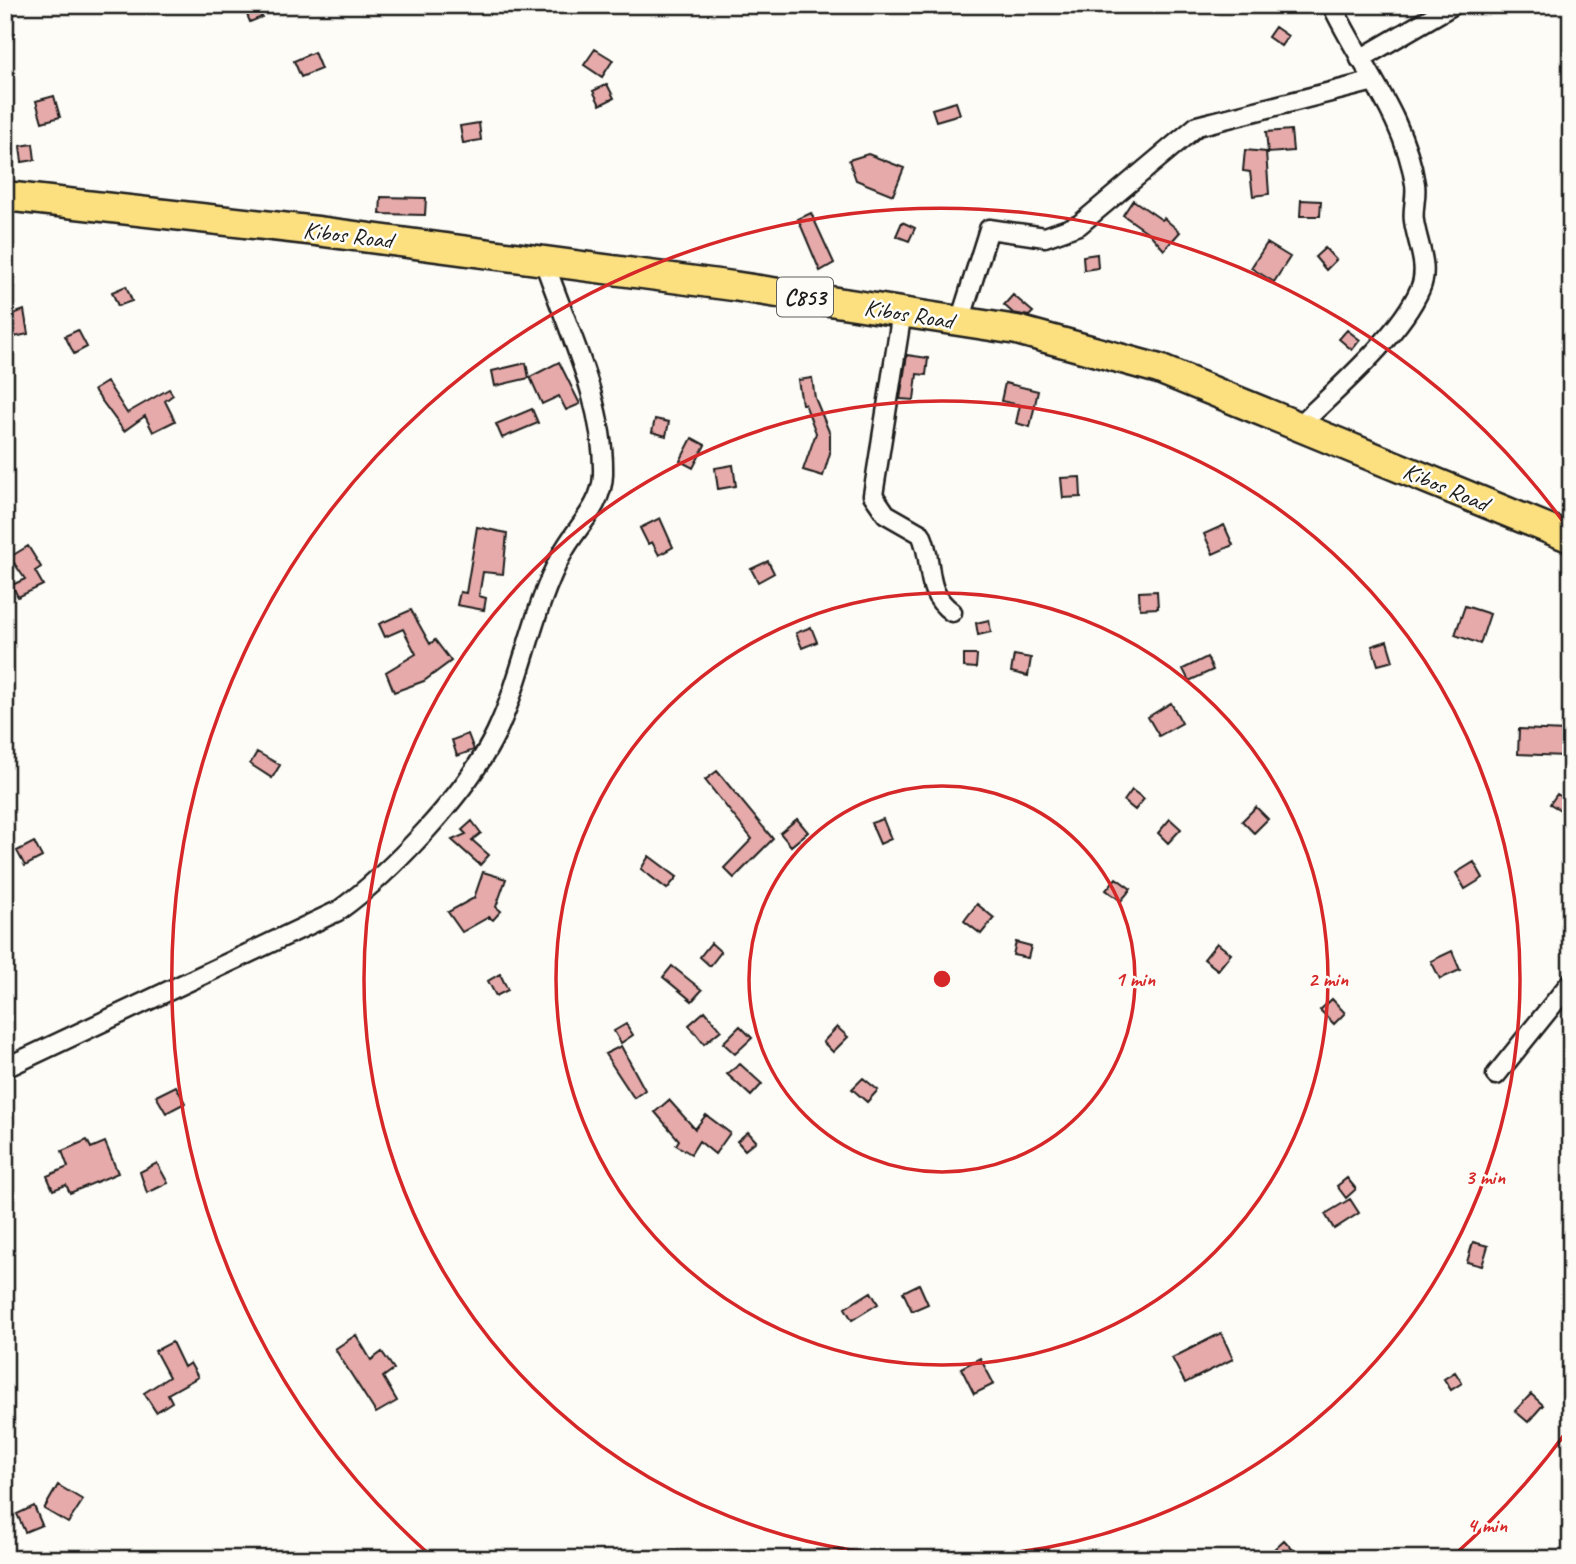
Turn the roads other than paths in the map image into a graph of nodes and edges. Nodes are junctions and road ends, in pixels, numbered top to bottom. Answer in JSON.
{"nodes":[{"id":1,"x":1332,"y":5,"type":"edge"},
{"id":2,"x":1453,"y":5,"type":"edge"},
{"id":3,"x":1360,"y":59,"type":"junction"},
{"id":4,"x":1374,"y":81,"type":"junction"},
{"id":5,"x":5,"y":196,"type":"edge"},
{"id":6,"x":544,"y":261,"type":"junction"},
{"id":7,"x":902,"y":312,"type":"junction"},
{"id":8,"x":960,"y":321,"type":"junction"},
{"id":9,"x":1300,"y":425,"type":"junction"},
{"id":10,"x":1568,"y":532,"type":"edge"},
{"id":11,"x":952,"y":612,"type":"dead end"},
{"id":12,"x":1571,"y":982,"type":"edge"},
{"id":13,"x":5,"y":1068,"type":"edge"},
{"id":14,"x":1496,"y":1075,"type":"dead end"}],
"edges":[{"from":1,"to":3,"type":"street"},
{"from":2,"to":3,"type":"street"},
{"from":3,"to":4,"type":"street"},
{"from":4,"to":8,"type":"street"},
{"from":4,"to":9,"type":"street"},
{"from":5,"to":6,"type":"main road","name":"Kibos Road","number":"C853"},
{"from":6,"to":7,"type":"main road","name":"Kibos Road","number":"C853"},
{"from":6,"to":13,"type":"street"},
{"from":7,"to":8,"type":"main road","name":"Kibos Road","number":"C853"},
{"from":7,"to":11,"type":"street"},
{"from":8,"to":9,"type":"main road","name":"Kibos Road","number":"C853"},
{"from":9,"to":10,"type":"main road","name":"Kibos Road","number":"C853"},
{"from":12,"to":14,"type":"street"}]}
